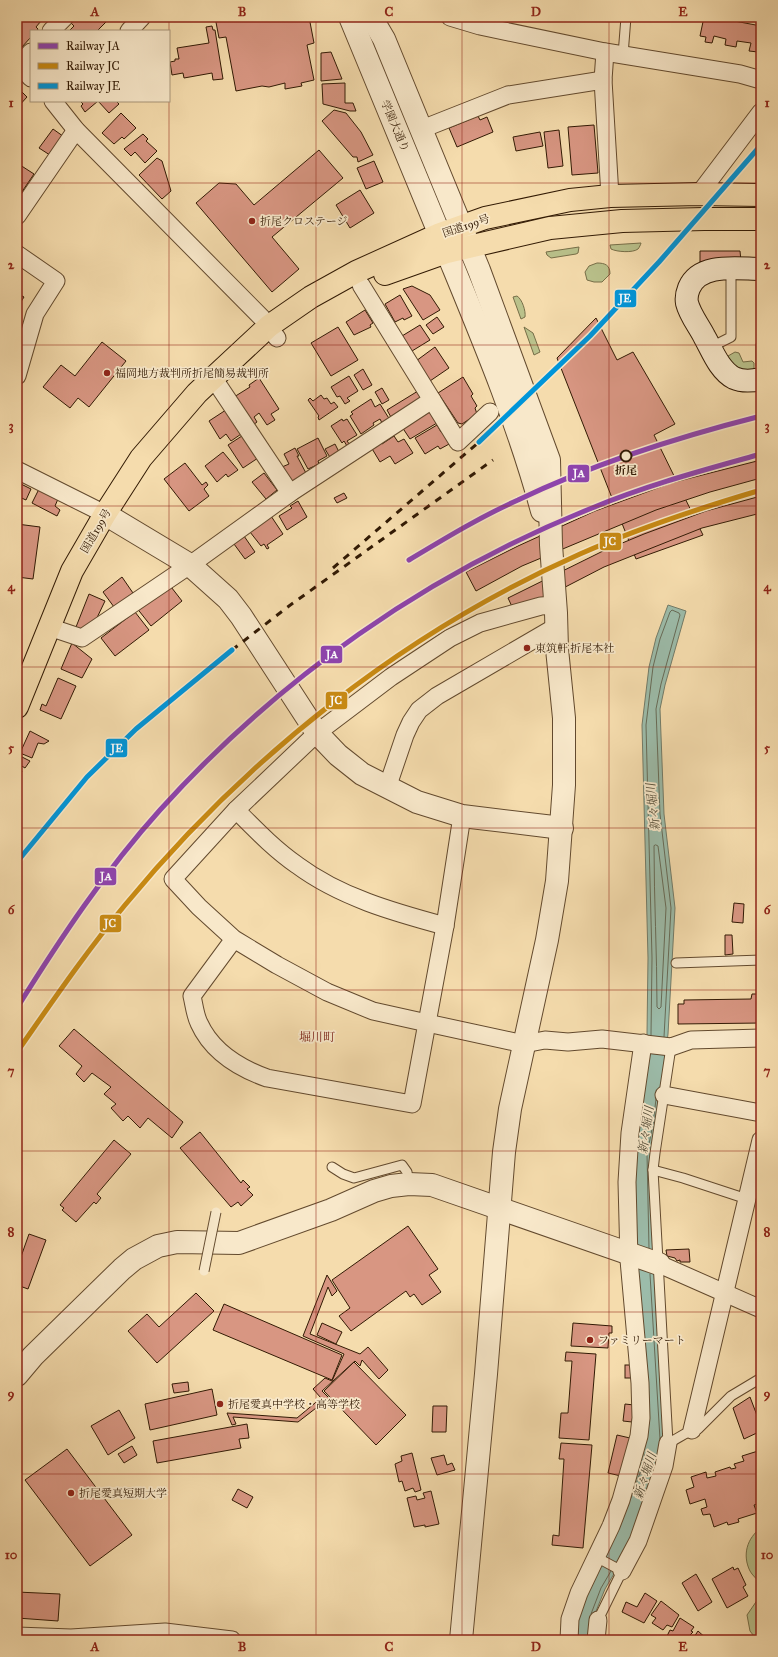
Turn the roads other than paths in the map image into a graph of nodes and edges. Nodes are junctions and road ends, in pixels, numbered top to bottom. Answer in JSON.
{"nodes":[{"id":1,"x":65,"y":17,"type":"edge"},
{"id":2,"x":142,"y":17,"type":"edge"},
{"id":3,"x":350,"y":17,"type":"edge"},
{"id":4,"x":371,"y":17,"type":"edge"},
{"id":5,"x":450,"y":17,"type":"edge"},
{"id":6,"x":626,"y":17,"type":"edge"},
{"id":7,"x":53,"y":30,"type":"edge"},
{"id":8,"x":130,"y":30,"type":"edge"},
{"id":9,"x":605,"y":52,"type":"junction"},
{"id":10,"x":30,"y":53,"type":"edge"},
{"id":11,"x":624,"y":55,"type":"junction"},
{"id":12,"x":18,"y":64,"type":"edge"},
{"id":13,"x":30,"y":77,"type":"edge"},
{"id":14,"x":603,"y":80,"type":"junction"},
{"id":15,"x":761,"y":80,"type":"edge"},
{"id":16,"x":57,"y":102,"type":"edge"},
{"id":17,"x":761,"y":112,"type":"edge"},
{"id":18,"x":422,"y":129,"type":"junction"},
{"id":19,"x":76,"y":130,"type":"junction"},
{"id":20,"x":699,"y":194,"type":"junction"},
{"id":21,"x":761,"y":195,"type":"edge"},
{"id":22,"x":610,"y":196,"type":"junction"},
{"id":23,"x":17,"y":216,"type":"edge"},
{"id":24,"x":761,"y":219,"type":"edge"},
{"id":25,"x":461,"y":226,"type":"junction"},
{"id":26,"x":444,"y":243,"type":"junction"},
{"id":27,"x":469,"y":247,"type":"junction"},
{"id":28,"x":17,"y":254,"type":"edge"},
{"id":29,"x":727,"y":269,"type":"junction"},
{"id":30,"x":761,"y":269,"type":"edge"},
{"id":31,"x":361,"y":285,"type":"junction"},
{"id":32,"x":273,"y":332,"type":"junction"},
{"id":33,"x":761,"y":346,"type":"edge"},
{"id":34,"x":711,"y":347,"type":"junction"},
{"id":35,"x":761,"y":365,"type":"edge"},
{"id":36,"x":17,"y":376,"type":"edge"},
{"id":37,"x":214,"y":379,"type":"junction"},
{"id":38,"x":761,"y":379,"type":"edge"},
{"id":39,"x":432,"y":400,"type":"junction"},
{"id":40,"x":490,"y":412,"type":"dead end"},
{"id":41,"x":17,"y":470,"type":"edge"},
{"id":42,"x":290,"y":493,"type":"junction"},
{"id":43,"x":105,"y":514,"type":"junction"},
{"id":44,"x":551,"y":545,"type":"junction"},
{"id":45,"x":190,"y":564,"type":"junction"},
{"id":46,"x":555,"y":605,"type":"junction"},
{"id":47,"x":557,"y":626,"type":"junction"},
{"id":48,"x":48,"y":627,"type":"junction"},
{"id":49,"x":17,"y":707,"type":"edge"},
{"id":50,"x":317,"y":733,"type":"junction"},
{"id":51,"x":387,"y":788,"type":"junction"},
{"id":52,"x":236,"y":810,"type":"junction"},
{"id":53,"x":462,"y":816,"type":"junction"},
{"id":54,"x":562,"y":828,"type":"junction"},
{"id":55,"x":445,"y":926,"type":"junction"},
{"id":56,"x":234,"y":939,"type":"junction"},
{"id":57,"x":761,"y":960,"type":"edge"},
{"id":58,"x":676,"y":963,"type":"dead end"},
{"id":59,"x":427,"y":1023,"type":"junction"},
{"id":60,"x":761,"y":1038,"type":"edge"},
{"id":61,"x":645,"y":1043,"type":"junction"},
{"id":62,"x":524,"y":1044,"type":"junction"},
{"id":63,"x":668,"y":1046,"type":"junction"},
{"id":64,"x":664,"y":1095,"type":"junction"},
{"id":65,"x":761,"y":1113,"type":"edge"},
{"id":66,"x":761,"y":1140,"type":"edge"},
{"id":67,"x":332,"y":1167,"type":"dead end"},
{"id":68,"x":653,"y":1170,"type":"junction"},
{"id":69,"x":410,"y":1184,"type":"junction"},
{"id":70,"x":747,"y":1199,"type":"junction"},
{"id":71,"x":499,"y":1208,"type":"junction"},
{"id":72,"x":216,"y":1212,"type":"dead end"},
{"id":73,"x":631,"y":1255,"type":"junction"},
{"id":74,"x":657,"y":1264,"type":"junction"},
{"id":75,"x":204,"y":1271,"type":"dead end"},
{"id":76,"x":726,"y":1293,"type":"junction"},
{"id":77,"x":761,"y":1309,"type":"edge"},
{"id":78,"x":17,"y":1375,"type":"edge"},
{"id":79,"x":761,"y":1378,"type":"edge"},
{"id":80,"x":692,"y":1430,"type":"junction"},
{"id":81,"x":668,"y":1444,"type":"junction"},
{"id":82,"x":596,"y":1557,"type":"junction"},
{"id":83,"x":622,"y":1571,"type":"junction"},
{"id":84,"x":598,"y":1620,"type":"joint"},
{"id":85,"x":17,"y":1636,"type":"edge"},
{"id":86,"x":212,"y":1638,"type":"edge"},
{"id":87,"x":232,"y":1640,"type":"edge"},
{"id":88,"x":461,"y":1640,"type":"edge"},
{"id":89,"x":569,"y":1640,"type":"edge"},
{"id":90,"x":596,"y":1640,"type":"edge"}],
"edges":[{"from":1,"to":7,"type":"street"},
{"from":2,"to":8,"type":"street"},
{"from":3,"to":26,"type":"street","name":"学園大通り"},
{"from":4,"to":18,"type":"street"},
{"from":5,"to":9,"type":"street"},
{"from":6,"to":11,"type":"lane"},
{"from":9,"to":11,"type":"street"},
{"from":9,"to":14,"type":"street"},
{"from":10,"to":12,"type":"street"},
{"from":11,"to":15,"type":"street"},
{"from":12,"to":13,"type":"street"},
{"from":14,"to":18,"type":"street"},
{"from":14,"to":22,"type":"street"},
{"from":16,"to":19,"type":"street"},
{"from":17,"to":20,"type":"street"},
{"from":18,"to":25,"type":"street"},
{"from":19,"to":23,"type":"street"},
{"from":19,"to":32,"type":"street"},
{"from":20,"to":21,"type":"highway","name":"国道199号"},
{"from":20,"to":22,"type":"highway","name":"国道199号"},
{"from":22,"to":25,"type":"highway","name":"国道199号"},
{"from":24,"to":27,"type":"highway","name":"国道199号"},
{"from":25,"to":26,"type":"highway","name":"国道199号"},
{"from":25,"to":27,"type":"street"},
{"from":26,"to":27,"type":"highway","name":"国道199号"},
{"from":26,"to":31,"type":"highway","name":"国道199号"},
{"from":26,"to":32,"type":"highway","name":"国道199号"},
{"from":26,"to":44,"type":"street","name":"学園大通り"},
{"from":27,"to":44,"type":"street"},
{"from":28,"to":36,"type":"street"},
{"from":29,"to":30,"type":"street"},
{"from":29,"to":34,"type":"lane"},
{"from":29,"to":34,"type":"street"},
{"from":31,"to":32,"type":"highway","name":"国道199号"},
{"from":31,"to":39,"type":"street"},
{"from":32,"to":37,"type":"highway","name":"国道199号"},
{"from":33,"to":35,"type":"lane"},
{"from":34,"to":38,"type":"street"},
{"from":37,"to":42,"type":"street"},
{"from":37,"to":43,"type":"highway","name":"国道199号"},
{"from":39,"to":40,"type":"street"},
{"from":39,"to":42,"type":"street"},
{"from":41,"to":43,"type":"street"},
{"from":42,"to":45,"type":"street"},
{"from":43,"to":45,"type":"street"},
{"from":43,"to":48,"type":"highway","name":"国道199号"},
{"from":44,"to":46,"type":"street"},
{"from":45,"to":48,"type":"street"},
{"from":45,"to":50,"type":"street"},
{"from":46,"to":47,"type":"street"},
{"from":46,"to":50,"type":"street"},
{"from":47,"to":51,"type":"street"},
{"from":47,"to":54,"type":"street"},
{"from":48,"to":49,"type":"highway","name":"国道199号"},
{"from":50,"to":51,"type":"street"},
{"from":50,"to":52,"type":"street"},
{"from":51,"to":53,"type":"street"},
{"from":52,"to":55,"type":"street"},
{"from":52,"to":56,"type":"street"},
{"from":53,"to":54,"type":"street"},
{"from":53,"to":55,"type":"street"},
{"from":54,"to":62,"type":"street"},
{"from":55,"to":59,"type":"street"},
{"from":56,"to":59,"type":"street"},
{"from":56,"to":59,"type":"street"},
{"from":57,"to":58,"type":"lane"},
{"from":59,"to":62,"type":"street"},
{"from":60,"to":63,"type":"street"},
{"from":61,"to":62,"type":"street"},
{"from":61,"to":63,"type":"street"},
{"from":61,"to":73,"type":"street"},
{"from":62,"to":71,"type":"street"},
{"from":63,"to":64,"type":"lane"},
{"from":64,"to":65,"type":"street"},
{"from":64,"to":68,"type":"lane"},
{"from":66,"to":70,"type":"street"},
{"from":67,"to":69,"type":"lane"},
{"from":68,"to":70,"type":"lane"},
{"from":68,"to":74,"type":"lane"},
{"from":69,"to":71,"type":"street"},
{"from":69,"to":78,"type":"street"},
{"from":70,"to":76,"type":"street"},
{"from":71,"to":73,"type":"street"},
{"from":71,"to":88,"type":"street"},
{"from":72,"to":75,"type":"lane","bridge":true},
{"from":73,"to":74,"type":"street"},
{"from":73,"to":82,"type":"street"},
{"from":74,"to":76,"type":"street"},
{"from":74,"to":81,"type":"lane"},
{"from":76,"to":77,"type":"street"},
{"from":76,"to":80,"type":"street"},
{"from":79,"to":80,"type":"lane"},
{"from":80,"to":81,"type":"lane"},
{"from":81,"to":83,"type":"street"},
{"from":82,"to":83,"type":"lane"},
{"from":82,"to":89,"type":"street"},
{"from":83,"to":84,"type":"lane"},
{"from":84,"to":90,"type":"street"},
{"from":85,"to":86,"type":"street"},
{"from":86,"to":87,"type":"street"}]}
